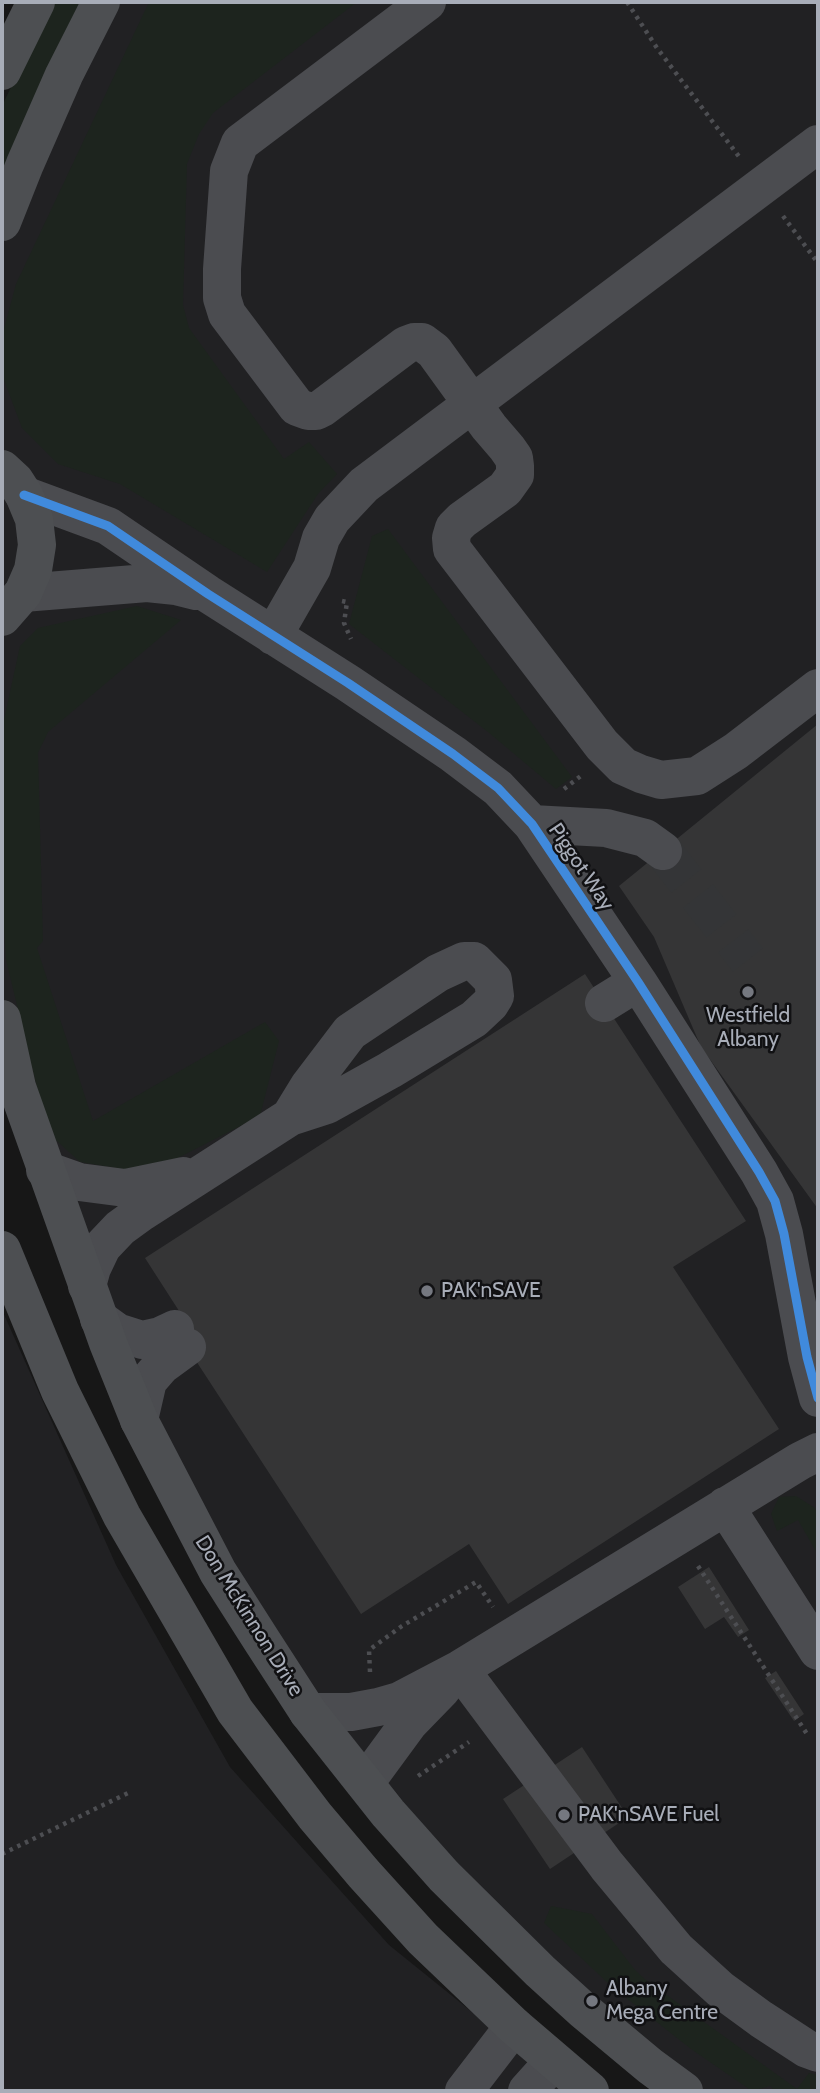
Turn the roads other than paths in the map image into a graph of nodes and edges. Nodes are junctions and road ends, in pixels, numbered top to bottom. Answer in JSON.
{"nodes":[{"id":1,"x":36,"y":2,"type":"edge"},
{"id":2,"x":101,"y":2,"type":"edge"},
{"id":3,"x":427,"y":2,"type":"edge"},
{"id":4,"x":2,"y":71,"type":"edge"},
{"id":5,"x":818,"y":144,"type":"edge"},
{"id":6,"x":2,"y":222,"type":"edge"},
{"id":7,"x":471,"y":403,"type":"junction"},
{"id":8,"x":8,"y":475,"type":"edge"},
{"id":9,"x":208,"y":594,"type":"junction"},
{"id":10,"x":12,"y":605,"type":"edge"},
{"id":11,"x":273,"y":636,"type":"junction"},
{"id":12,"x":818,"y":688,"type":"edge"},
{"id":13,"x":532,"y":824,"type":"junction"},
{"id":14,"x":663,"y":851,"type":"tunnel mouth"},
{"id":15,"x":638,"y":982,"type":"junction"},
{"id":16,"x":604,"y":1003,"type":"dead end"},
{"id":17,"x":2,"y":1019,"type":"edge"},
{"id":18,"x":290,"y":1117,"type":"junction"},
{"id":19,"x":215,"y":1166,"type":"junction"},
{"id":20,"x":45,"y":1170,"type":"junction"},
{"id":21,"x":2,"y":1250,"type":"edge"},
{"id":22,"x":93,"y":1303,"type":"junction"},
{"id":23,"x":818,"y":1398,"type":"edge"},
{"id":24,"x":139,"y":1420,"type":"junction"},
{"id":25,"x":818,"y":1452,"type":"edge"},
{"id":26,"x":725,"y":1506,"type":"junction"},
{"id":27,"x":818,"y":1651,"type":"edge"},
{"id":28,"x":460,"y":1669,"type":"junction"},
{"id":29,"x":309,"y":1712,"type":"junction"},
{"id":30,"x":365,"y":1783,"type":"junction"},
{"id":31,"x":514,"y":2026,"type":"junction"},
{"id":32,"x":818,"y":2053,"type":"edge"},
{"id":33,"x":554,"y":2062,"type":"junction"},
{"id":34,"x":464,"y":2091,"type":"edge"},
{"id":35,"x":527,"y":2091,"type":"edge"},
{"id":36,"x":590,"y":2091,"type":"edge"},
{"id":37,"x":684,"y":2091,"type":"edge"}],
"edges":[{"from":1,"to":4,"type":"main road"},
{"from":2,"to":6,"type":"main road"},
{"from":3,"to":7,"type":"street"},
{"from":5,"to":7,"type":"street"},
{"from":7,"to":11,"type":"street"},
{"from":7,"to":12,"type":"street"},
{"from":8,"to":9,"type":"street","name":"Piggot Way"},
{"from":8,"to":10,"type":"main road"},
{"from":9,"to":10,"type":"street","name":"Piggot Way"},
{"from":9,"to":11,"type":"street","name":"Piggot Way"},
{"from":11,"to":13,"type":"street","name":"Piggot Way"},
{"from":13,"to":14,"type":"street"},
{"from":13,"to":15,"type":"street","name":"Piggot Way"},
{"from":15,"to":16,"type":"street"},
{"from":15,"to":23,"type":"street","name":"Piggot Way"},
{"from":17,"to":20,"type":"main road","name":"Don McKinnon Drive"},
{"from":18,"to":18,"type":"street"},
{"from":18,"to":19,"type":"street"},
{"from":19,"to":20,"type":"street"},
{"from":19,"to":22,"type":"street"},
{"from":20,"to":22,"type":"main road","name":"Don McKinnon Drive"},
{"from":21,"to":31,"type":"main road"},
{"from":22,"to":24,"type":"main road","name":"Don McKinnon Drive"},
{"from":22,"to":24,"type":"street"},
{"from":24,"to":29,"type":"main road","name":"Don McKinnon Drive"},
{"from":25,"to":26,"type":"street"},
{"from":26,"to":27,"type":"street"},
{"from":26,"to":28,"type":"street"},
{"from":28,"to":29,"type":"street"},
{"from":28,"to":30,"type":"street"},
{"from":28,"to":32,"type":"street"},
{"from":29,"to":30,"type":"main road","name":"Don McKinnon Drive"},
{"from":30,"to":37,"type":"main road","name":"Don McKinnon Drive"},
{"from":31,"to":33,"type":"main road"},
{"from":31,"to":34,"type":"street"},
{"from":33,"to":35,"type":"street"},
{"from":33,"to":36,"type":"main road"}]}
